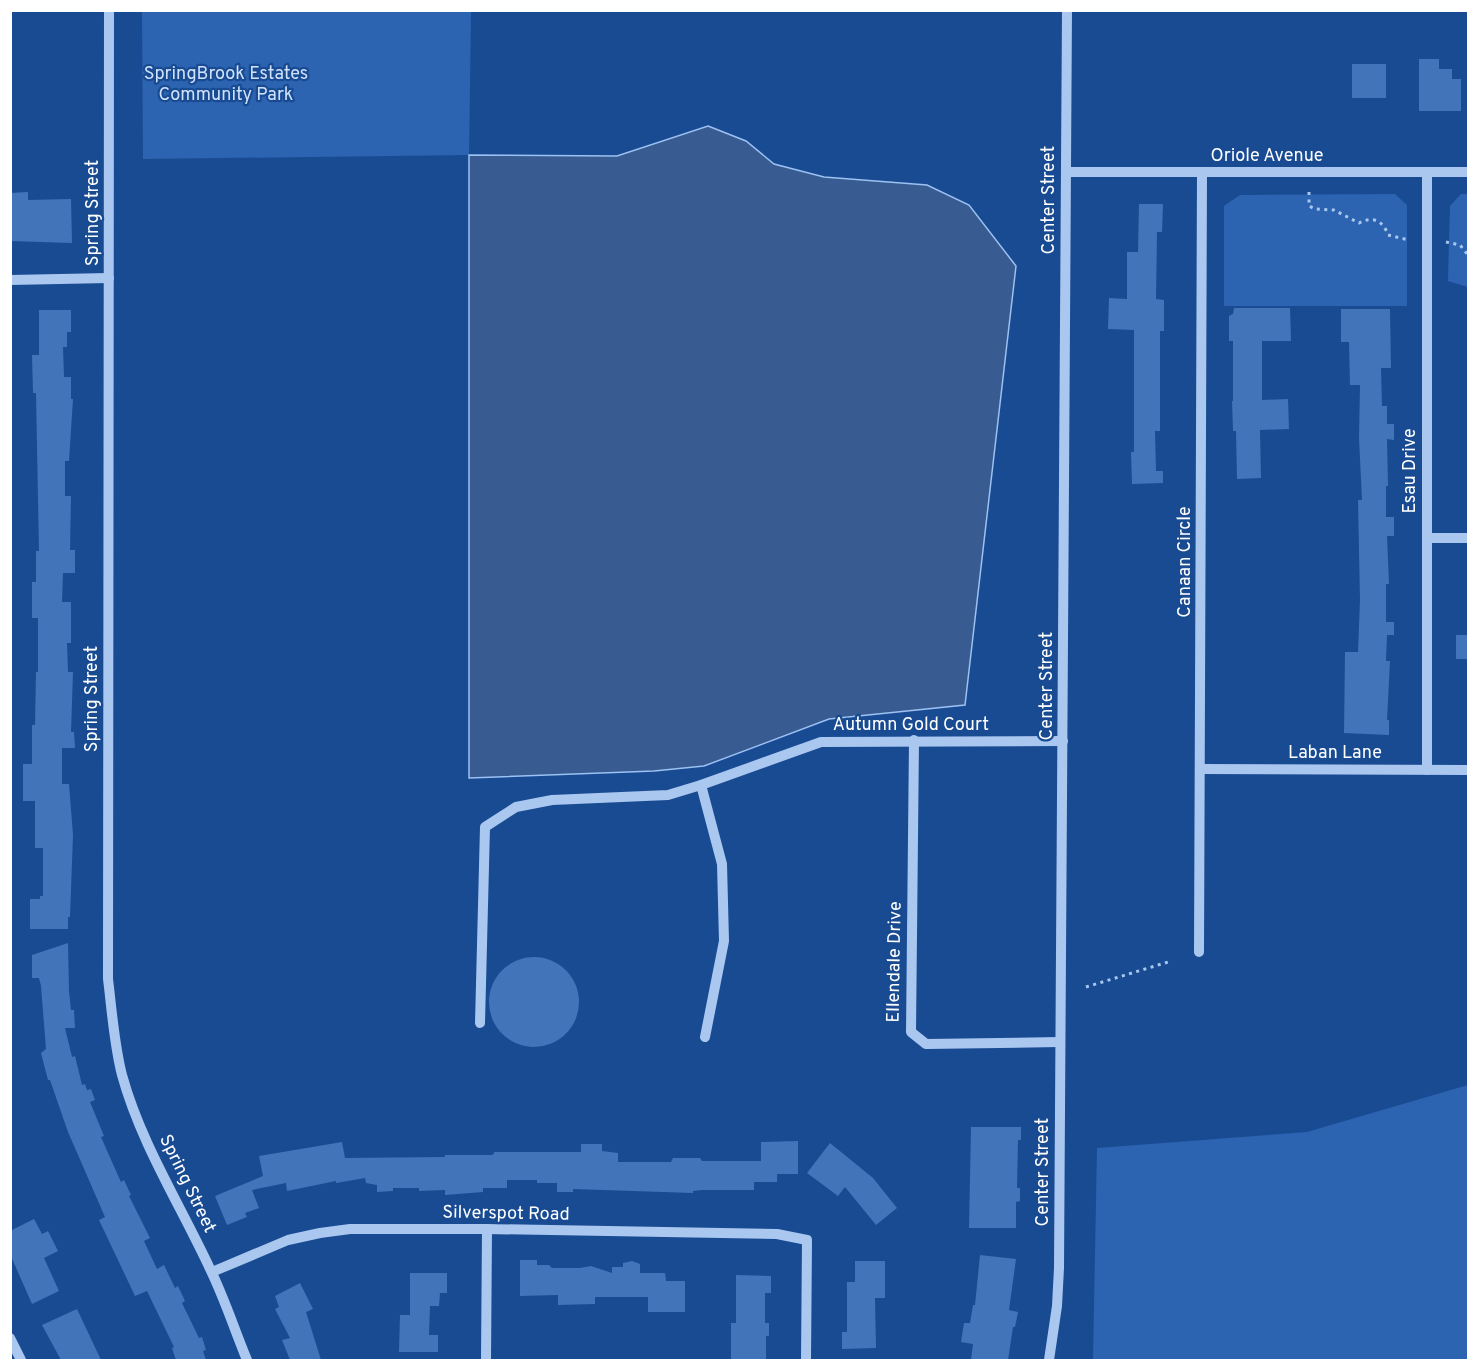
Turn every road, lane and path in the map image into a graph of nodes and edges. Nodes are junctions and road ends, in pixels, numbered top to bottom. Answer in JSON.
{"nodes":[{"id":1,"x":109,"y":10,"type":"edge"},
{"id":2,"x":1068,"y":10,"type":"edge"},
{"id":3,"x":1066,"y":172,"type":"junction"},
{"id":4,"x":1202,"y":172,"type":"junction"},
{"id":5,"x":1427,"y":172,"type":"junction"},
{"id":6,"x":1468,"y":172,"type":"edge"},
{"id":7,"x":1309,"y":192,"type":"dead end"},
{"id":8,"x":1409,"y":240,"type":"dead end"},
{"id":9,"x":1446,"y":242,"type":"dead end"},
{"id":10,"x":1468,"y":255,"type":"edge"},
{"id":11,"x":109,"y":278,"type":"junction"},
{"id":12,"x":10,"y":280,"type":"edge"},
{"id":13,"x":1427,"y":538,"type":"junction"},
{"id":14,"x":1468,"y":538,"type":"edge"},
{"id":15,"x":914,"y":740,"type":"junction"},
{"id":16,"x":1063,"y":741,"type":"junction"},
{"id":17,"x":1201,"y":769,"type":"junction"},
{"id":18,"x":1427,"y":770,"type":"junction"},
{"id":19,"x":1468,"y":770,"type":"edge"},
{"id":20,"x":700,"y":785,"type":"junction"},
{"id":21,"x":1199,"y":952,"type":"dead end"},
{"id":22,"x":1167,"y":962,"type":"dead end"},
{"id":23,"x":1086,"y":987,"type":"dead end"},
{"id":24,"x":480,"y":1023,"type":"dead end"},
{"id":25,"x":705,"y":1037,"type":"dead end"},
{"id":26,"x":1060,"y":1042,"type":"junction"},
{"id":27,"x":487,"y":1229,"type":"junction"},
{"id":28,"x":212,"y":1272,"type":"junction"},
{"id":29,"x":10,"y":1338,"type":"edge"},
{"id":30,"x":21,"y":1360,"type":"edge"},
{"id":31,"x":247,"y":1360,"type":"edge"},
{"id":32,"x":486,"y":1360,"type":"edge"},
{"id":33,"x":806,"y":1360,"type":"edge"},
{"id":34,"x":1049,"y":1360,"type":"edge"}],
"edges":[{"from":1,"to":11,"type":"street","name":"Spring Street"},
{"from":2,"to":3,"type":"street","name":"Center Street"},
{"from":3,"to":4,"type":"street","name":"Oriole Avenue"},
{"from":3,"to":16,"type":"street","name":"Center Street"},
{"from":4,"to":5,"type":"street","name":"Oriole Avenue"},
{"from":4,"to":17,"type":"street","name":"Canaan Circle"},
{"from":5,"to":6,"type":"street","name":"Oriole Avenue"},
{"from":5,"to":13,"type":"street","name":"Esau Drive"},
{"from":7,"to":8,"type":"path"},
{"from":9,"to":10,"type":"path"},
{"from":11,"to":12,"type":"street"},
{"from":11,"to":28,"type":"street","name":"Spring Street"},
{"from":13,"to":14,"type":"street"},
{"from":13,"to":18,"type":"street","name":"Esau Drive"},
{"from":15,"to":16,"type":"street","name":"Autumn Gold Court"},
{"from":15,"to":20,"type":"street","name":"Autumn Gold Court"},
{"from":15,"to":26,"type":"street","name":"Ellendale Drive"},
{"from":16,"to":26,"type":"street","name":"Center Street"},
{"from":17,"to":18,"type":"street","name":"Laban Lane"},
{"from":17,"to":21,"type":"street","name":"Canaan Circle"},
{"from":18,"to":19,"type":"street","name":"Laban Lane"},
{"from":20,"to":24,"type":"street","name":"Autumn Gold Court"},
{"from":20,"to":25,"type":"street"},
{"from":22,"to":23,"type":"path"},
{"from":26,"to":34,"type":"street","name":"Center Street"},
{"from":27,"to":28,"type":"street","name":"Silverspot Road"},
{"from":27,"to":32,"type":"street"},
{"from":27,"to":33,"type":"street","name":"Silverspot Road"},
{"from":28,"to":31,"type":"street","name":"Spring Street"},
{"from":29,"to":30,"type":"street"}]}
